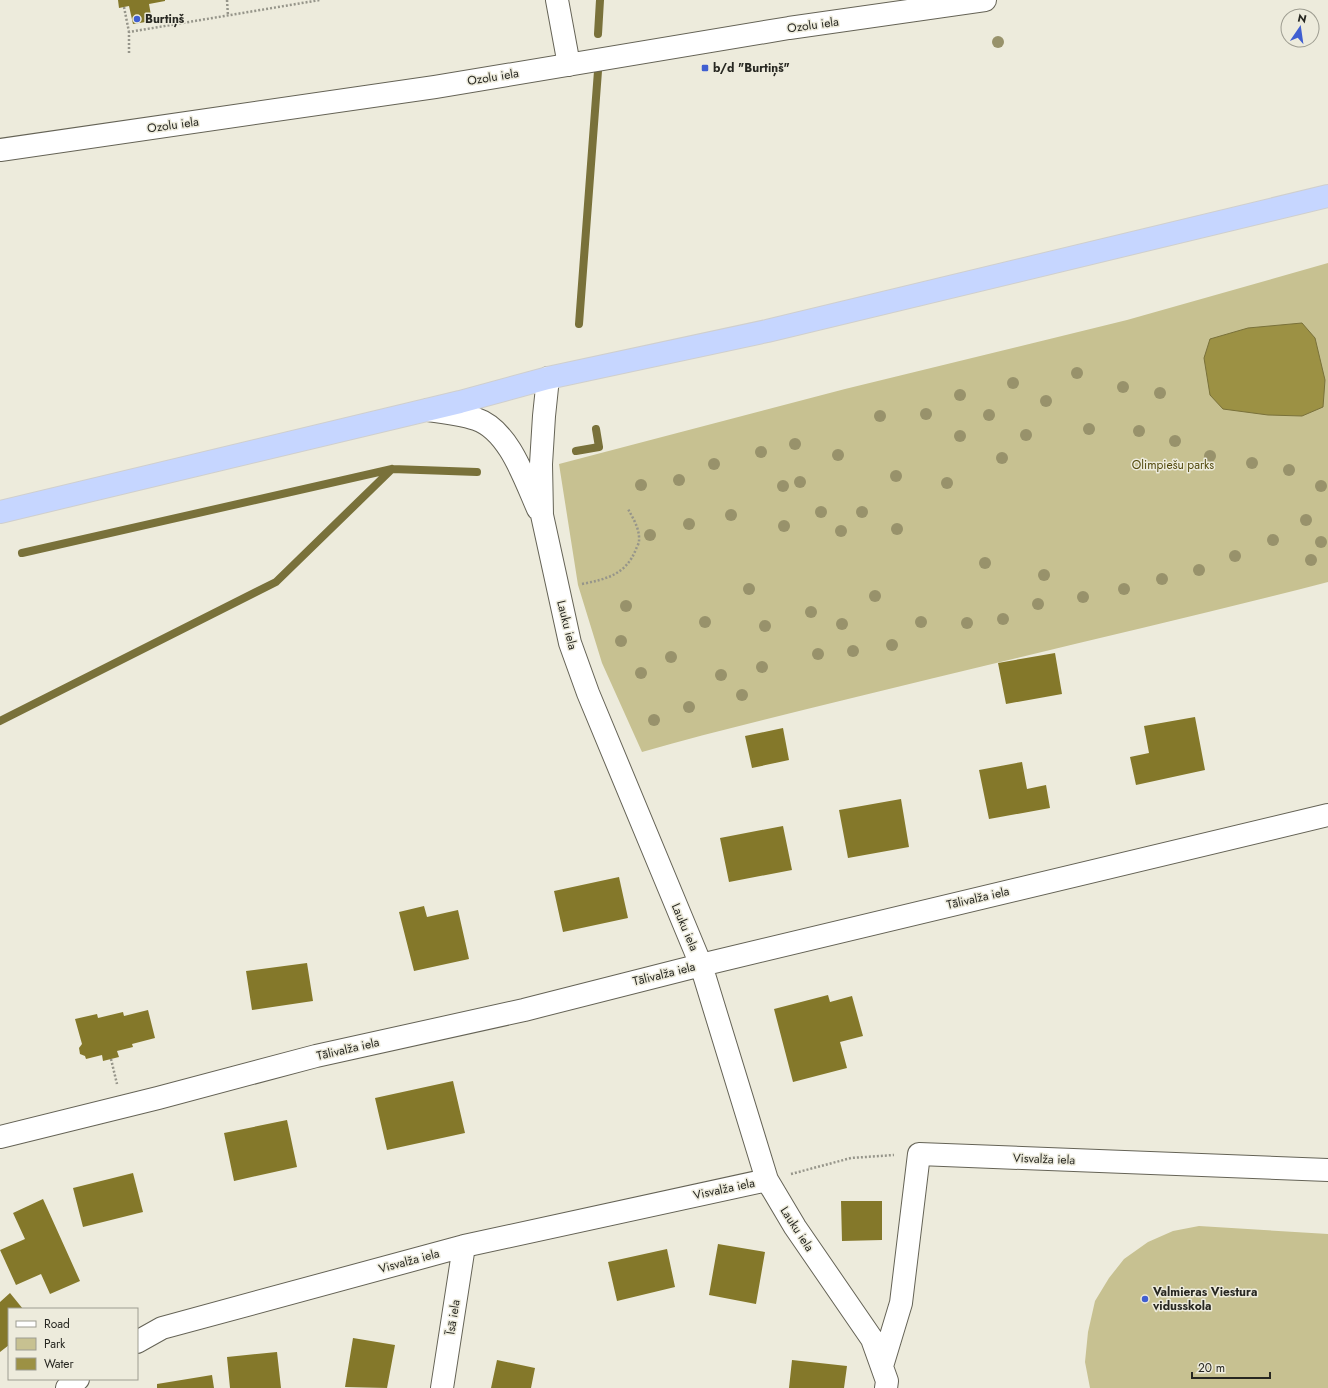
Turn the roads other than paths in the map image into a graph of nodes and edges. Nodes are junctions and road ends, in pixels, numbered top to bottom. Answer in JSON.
{"nodes":[{"id":1,"x":557,"y":0,"type":"edge"},
{"id":2,"x":985,"y":0,"type":"edge"},
{"id":3,"x":569,"y":65,"type":"junction"},
{"id":4,"x":0,"y":150,"type":"edge"},
{"id":5,"x":1328,"y":196,"type":"edge"},
{"id":6,"x":548,"y":378,"type":"junction"},
{"id":7,"x":425,"y":410,"type":"junction"},
{"id":8,"x":0,"y":512,"type":"edge"},
{"id":9,"x":542,"y":515,"type":"junction"},
{"id":10,"x":1328,"y":815,"type":"edge"},
{"id":11,"x":701,"y":965,"type":"junction"},
{"id":12,"x":0,"y":1137,"type":"edge"},
{"id":13,"x":1328,"y":1170,"type":"edge"},
{"id":14,"x":768,"y":1180,"type":"junction"},
{"id":15,"x":464,"y":1246,"type":"junction"},
{"id":16,"x":138,"y":1341,"type":"edge"},
{"id":17,"x":882,"y":1366,"type":"junction"},
{"id":18,"x":77,"y":1380,"type":"edge"},
{"id":19,"x":67,"y":1388,"type":"edge"},
{"id":20,"x":442,"y":1388,"type":"edge"},
{"id":21,"x":886,"y":1388,"type":"edge"}],
"edges":[{"from":1,"to":3,"type":"street"},
{"from":2,"to":3,"type":"street","name":"Ozolu iela"},
{"from":3,"to":4,"type":"street","name":"Ozolu iela"},
{"from":5,"to":6,"type":"highway"},
{"from":6,"to":7,"type":"highway"},
{"from":6,"to":9,"type":"street"},
{"from":7,"to":8,"type":"highway"},
{"from":7,"to":9,"type":"street"},
{"from":9,"to":11,"type":"street","name":"Lauku iela"},
{"from":10,"to":11,"type":"street","name":"Tālivalža iela"},
{"from":11,"to":12,"type":"street","name":"Tālivalža iela"},
{"from":11,"to":14,"type":"street","name":"Lauku iela"},
{"from":13,"to":17,"type":"street","name":"Visvalža iela"},
{"from":14,"to":15,"type":"street","name":"Visvalža iela"},
{"from":14,"to":17,"type":"street","name":"Lauku iela"},
{"from":15,"to":16,"type":"street","name":"Visvalža iela"},
{"from":15,"to":20,"type":"street","name":"Īsā iela"},
{"from":17,"to":21,"type":"street","name":"Lauku iela"},
{"from":18,"to":19,"type":"street"}]}
